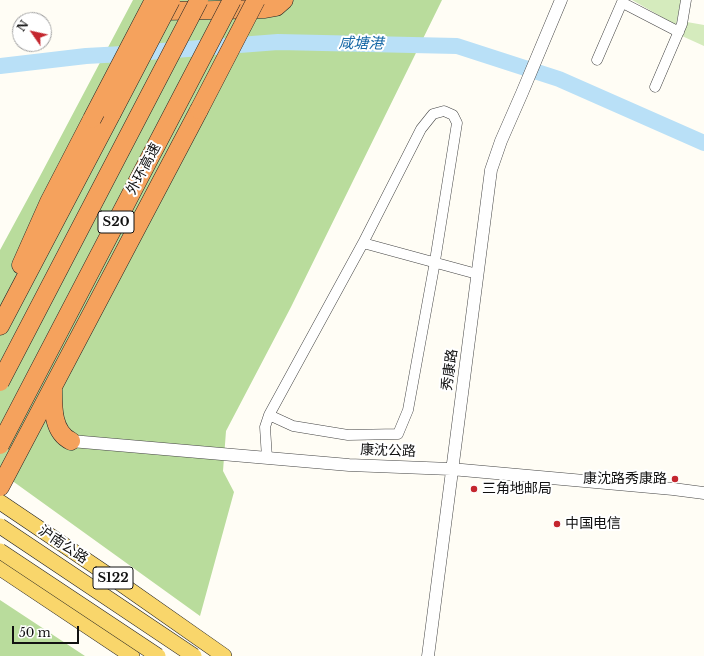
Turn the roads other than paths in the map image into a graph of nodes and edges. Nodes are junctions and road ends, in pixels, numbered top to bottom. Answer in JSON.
{"nodes":[{"id":1,"x":154,"y":0,"type":"edge"},
{"id":2,"x":171,"y":0,"type":"edge"},
{"id":3,"x":199,"y":0,"type":"edge"},
{"id":4,"x":232,"y":0,"type":"edge"},
{"id":5,"x":256,"y":0,"type":"edge"},
{"id":6,"x":284,"y":0,"type":"edge"},
{"id":7,"x":561,"y":0,"type":"edge"},
{"id":8,"x":686,"y":0,"type":"edge"},
{"id":9,"x":623,"y":2,"type":"edge"},
{"id":10,"x":679,"y":32,"type":"junction"},
{"id":11,"x":597,"y":60,"type":"dead end"},
{"id":12,"x":655,"y":87,"type":"dead end"},
{"id":13,"x":363,"y":244,"type":"junction"},
{"id":14,"x":435,"y":263,"type":"junction"},
{"id":15,"x":477,"y":274,"type":"junction"},
{"id":16,"x":15,"y":297,"type":"junction"},
{"id":17,"x":0,"y":326,"type":"edge"},
{"id":18,"x":0,"y":382,"type":"edge"},
{"id":19,"x":53,"y":387,"type":"junction"},
{"id":20,"x":269,"y":415,"type":"junction"},
{"id":21,"x":71,"y":441,"type":"joint"},
{"id":22,"x":0,"y":445,"type":"edge"},
{"id":23,"x":267,"y":458,"type":"junction"},
{"id":24,"x":451,"y":469,"type":"junction"},
{"id":25,"x":0,"y":488,"type":"edge"},
{"id":26,"x":704,"y":493,"type":"edge"},
{"id":27,"x":0,"y":502,"type":"edge"},
{"id":28,"x":0,"y":526,"type":"edge"},
{"id":29,"x":0,"y":550,"type":"edge"},
{"id":30,"x":0,"y":568,"type":"edge"},
{"id":31,"x":132,"y":656,"type":"edge"},
{"id":32,"x":158,"y":656,"type":"edge"},
{"id":33,"x":194,"y":656,"type":"edge"},
{"id":34,"x":224,"y":656,"type":"edge"},
{"id":35,"x":428,"y":656,"type":"edge"}],
"edges":[{"from":1,"to":6,"type":"highway"},
{"from":1,"to":16,"type":"highway","bridge":true},
{"from":2,"to":16,"type":"highway","bridge":true},
{"from":3,"to":18,"type":"highway","name":"外环高速","number":"S20","bridge":true},
{"from":4,"to":22,"type":"highway","name":"外环高速","number":"S20","bridge":true},
{"from":5,"to":19,"type":"highway","bridge":true},
{"from":7,"to":15,"type":"street","name":"秀康路"},
{"from":8,"to":10,"type":"street"},
{"from":9,"to":10,"type":"street"},
{"from":9,"to":11,"type":"street"},
{"from":10,"to":12,"type":"street"},
{"from":13,"to":14,"type":"street"},
{"from":13,"to":14,"type":"street"},
{"from":13,"to":20,"type":"street"},
{"from":14,"to":15,"type":"street"},
{"from":14,"to":20,"type":"street"},
{"from":15,"to":24,"type":"street","name":"秀康路"},
{"from":16,"to":17,"type":"highway"},
{"from":19,"to":21,"type":"highway"},
{"from":19,"to":25,"type":"highway"},
{"from":20,"to":23,"type":"street"},
{"from":21,"to":23,"type":"street","name":"康沈公路"},
{"from":23,"to":24,"type":"street","name":"康沈公路"},
{"from":24,"to":26,"type":"street","name":"康沈公路"},
{"from":24,"to":35,"type":"street","name":"秀康路"},
{"from":27,"to":34,"type":"main road","name":"沪南公路","number":"S122"},
{"from":28,"to":33,"type":"main road","bridge":true},
{"from":29,"to":32,"type":"main road","bridge":true},
{"from":30,"to":31,"type":"main road"}]}
